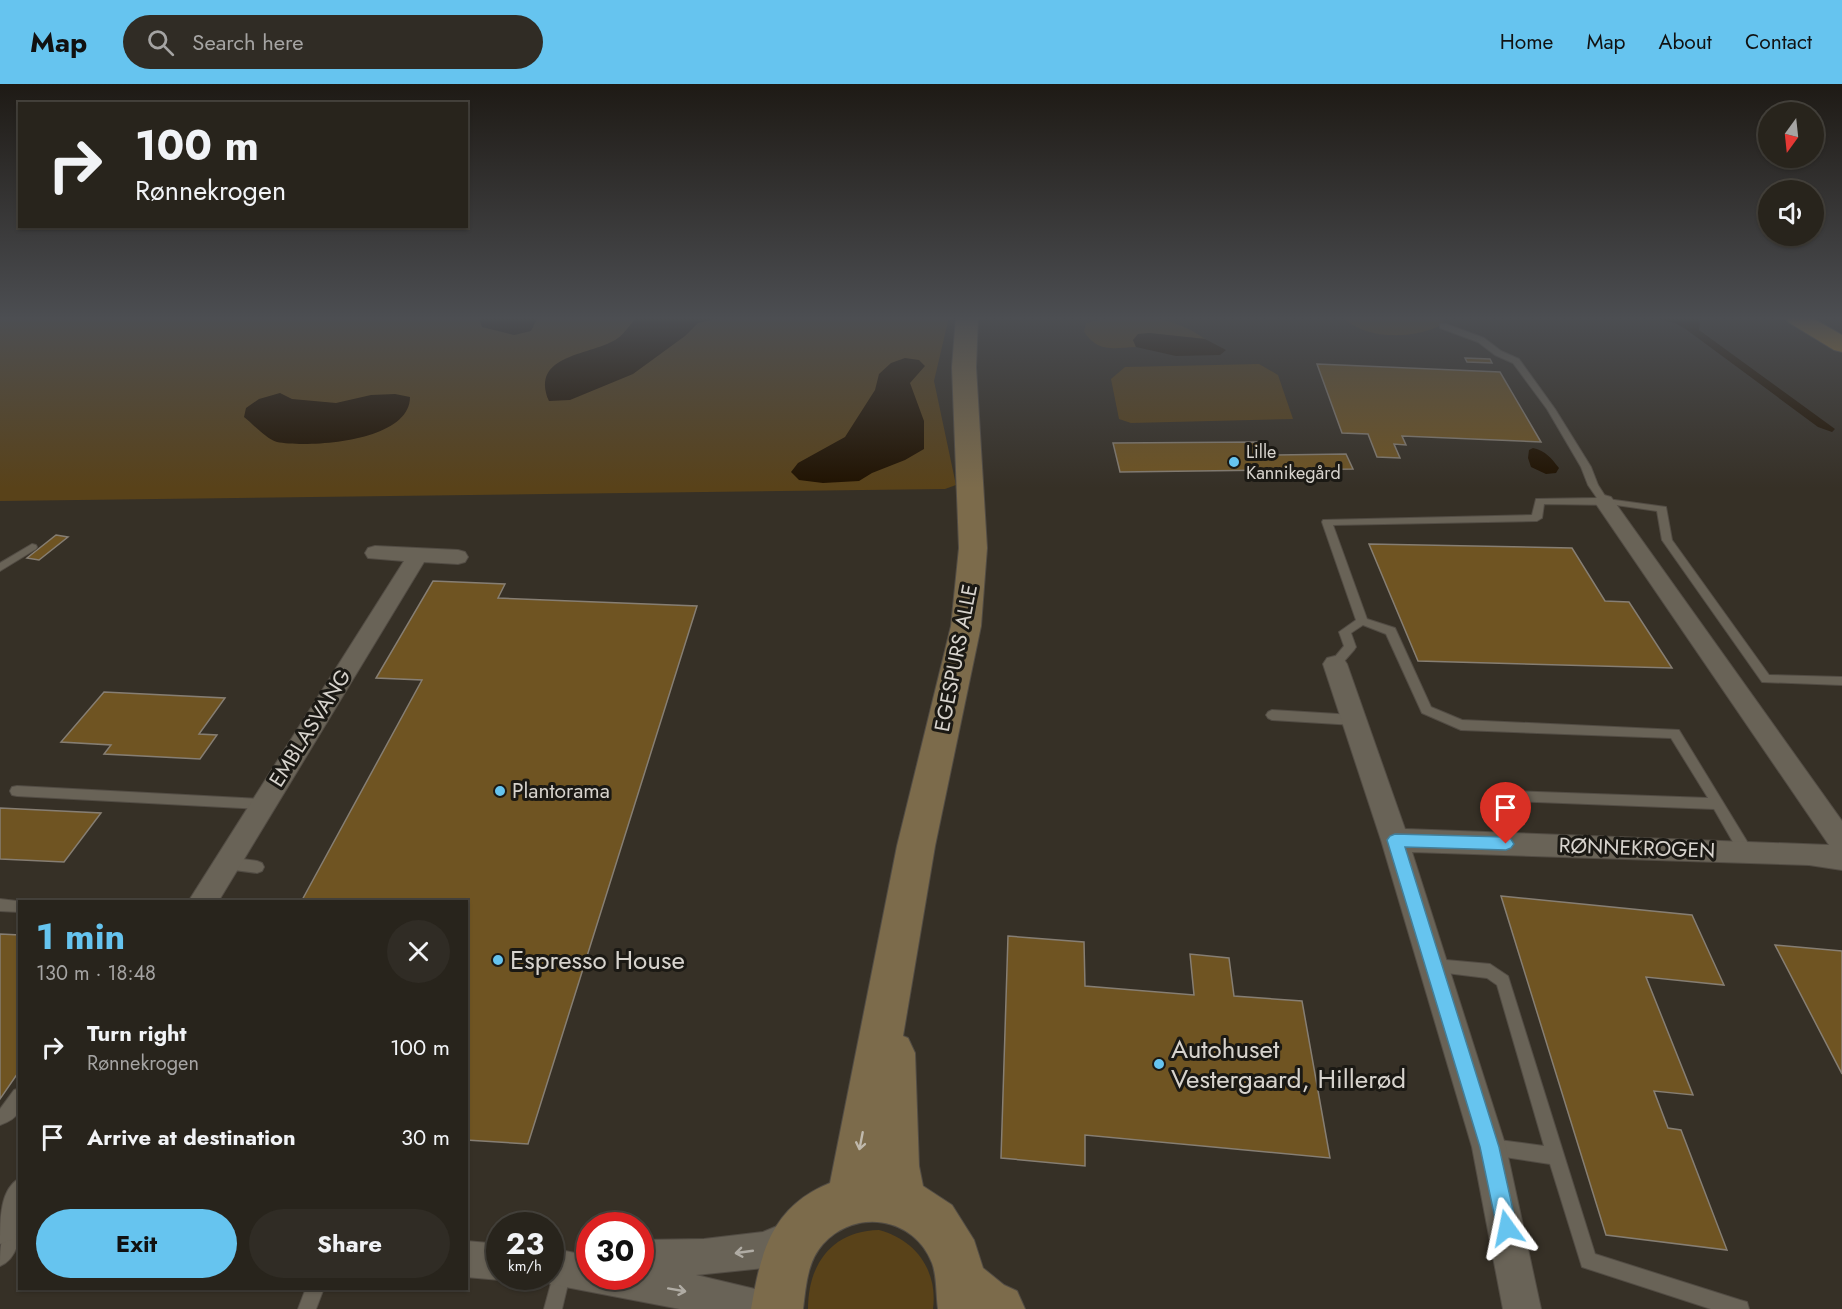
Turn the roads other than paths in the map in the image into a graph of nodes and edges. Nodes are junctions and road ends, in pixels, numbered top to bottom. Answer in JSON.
{"nodes":[{"id":1,"x":964,"y":374,"type":"edge"},
{"id":2,"x":1526,"y":374,"type":"edge"},
{"id":3,"x":1604,"y":501,"type":"junction"},
{"id":4,"x":32,"y":546,"type":"dead end"},
{"id":5,"x":375,"y":553,"type":"dead end"},
{"id":6,"x":418,"y":555,"type":"junction"},
{"id":7,"x":458,"y":557,"type":"dead end"},
{"id":8,"x":0,"y":568,"type":"edge"},
{"id":9,"x":1362,"y":621,"type":"junction"},
{"id":10,"x":1335,"y":664,"type":"joint"},
{"id":11,"x":1842,"y":681,"type":"edge"},
{"id":12,"x":1272,"y":715,"type":"dead end"},
{"id":13,"x":1354,"y":720,"type":"junction"},
{"id":14,"x":17,"y":791,"type":"dead end"},
{"id":15,"x":263,"y":804,"type":"junction"},
{"id":16,"x":1718,"y":804,"type":"junction"},
{"id":17,"x":1395,"y":840,"type":"junction"},
{"id":18,"x":1842,"y":842,"type":"edge"},
{"id":19,"x":1506,"y":844,"type":"junction"},
{"id":20,"x":1746,"y":852,"type":"junction"},
{"id":21,"x":1842,"y":858,"type":"edge"},
{"id":22,"x":226,"y":863,"type":"junction"},
{"id":23,"x":257,"y":867,"type":"dead end"},
{"id":24,"x":203,"y":900,"type":"edge"},
{"id":25,"x":0,"y":905,"type":"edge"},
{"id":26,"x":18,"y":906,"type":"edge"},
{"id":27,"x":896,"y":960,"type":"junction"},
{"id":28,"x":1435,"y":966,"type":"junction"},
{"id":29,"x":18,"y":1099,"type":"edge"},
{"id":30,"x":0,"y":1117,"type":"edge"},
{"id":31,"x":1489,"y":1147,"type":"junction"},
{"id":32,"x":1556,"y":1156,"type":"junction"},
{"id":33,"x":851,"y":1198,"type":"junction"},
{"id":34,"x":903,"y":1200,"type":"junction"},
{"id":35,"x":12,"y":1221,"type":"edge"},
{"id":36,"x":799,"y":1235,"type":"junction"},
{"id":37,"x":0,"y":1257,"type":"edge"},
{"id":38,"x":654,"y":1258,"type":"edge"},
{"id":39,"x":468,"y":1259,"type":"edge"},
{"id":40,"x":486,"y":1261,"type":"edge"},
{"id":41,"x":573,"y":1266,"type":"edge"},
{"id":42,"x":654,"y":1286,"type":"edge"},
{"id":43,"x":314,"y":1290,"type":"edge"},
{"id":44,"x":976,"y":1301,"type":"edge"},
{"id":45,"x":307,"y":1309,"type":"edge"},
{"id":46,"x":553,"y":1309,"type":"edge"},
{"id":47,"x":759,"y":1309,"type":"edge"},
{"id":48,"x":777,"y":1309,"type":"edge"},
{"id":49,"x":1522,"y":1309,"type":"edge"},
{"id":50,"x":1740,"y":1309,"type":"edge"}],
"edges":[{"from":1,"to":27,"type":"street","name":"EGESPURS ALLE"},
{"from":2,"to":3,"type":"lane"},
{"from":3,"to":9,"type":"lane"},
{"from":3,"to":11,"type":"lane"},
{"from":3,"to":18,"type":"street"},
{"from":4,"to":8,"type":"lane"},
{"from":5,"to":6,"type":"street"},
{"from":6,"to":7,"type":"street"},
{"from":6,"to":15,"type":"street","name":"EMBLASVANG"},
{"from":9,"to":10,"type":"lane"},
{"from":9,"to":16,"type":"lane"},
{"from":10,"to":13,"type":"street"},
{"from":12,"to":13,"type":"lane"},
{"from":13,"to":17,"type":"street"},
{"from":14,"to":15,"type":"lane"},
{"from":15,"to":22,"type":"street","name":"EMBLASVANG"},
{"from":16,"to":19,"type":"lane"},
{"from":16,"to":20,"type":"lane"},
{"from":17,"to":19,"type":"street","name":"RØNNEKROGEN"},
{"from":17,"to":28,"type":"street"},
{"from":19,"to":20,"type":"street","name":"RØNNEKROGEN"},
{"from":20,"to":21,"type":"street","name":"RØNNEKROGEN"},
{"from":22,"to":23,"type":"lane"},
{"from":22,"to":24,"type":"street","name":"EMBLASVANG"},
{"from":25,"to":26,"type":"lane"},
{"from":27,"to":33,"type":"street","name":"EGESPURS ALLE","one_way":true},
{"from":27,"to":34,"type":"street","name":"EGESPURS ALLE"},
{"from":28,"to":31,"type":"street"},
{"from":28,"to":32,"type":"lane"},
{"from":29,"to":30,"type":"lane"},
{"from":31,"to":32,"type":"lane"},
{"from":31,"to":49,"type":"street"},
{"from":32,"to":50,"type":"lane"},
{"from":33,"to":34,"type":"street"},
{"from":33,"to":36,"type":"street"},
{"from":34,"to":44,"type":"street"},
{"from":35,"to":37,"type":"lane"},
{"from":36,"to":38,"type":"street","one_way":true},
{"from":36,"to":48,"type":"street"},
{"from":39,"to":40,"type":"street"},
{"from":41,"to":46,"type":"lane"},
{"from":42,"to":47,"type":"street","one_way":true},
{"from":43,"to":45,"type":"lane"}]}
